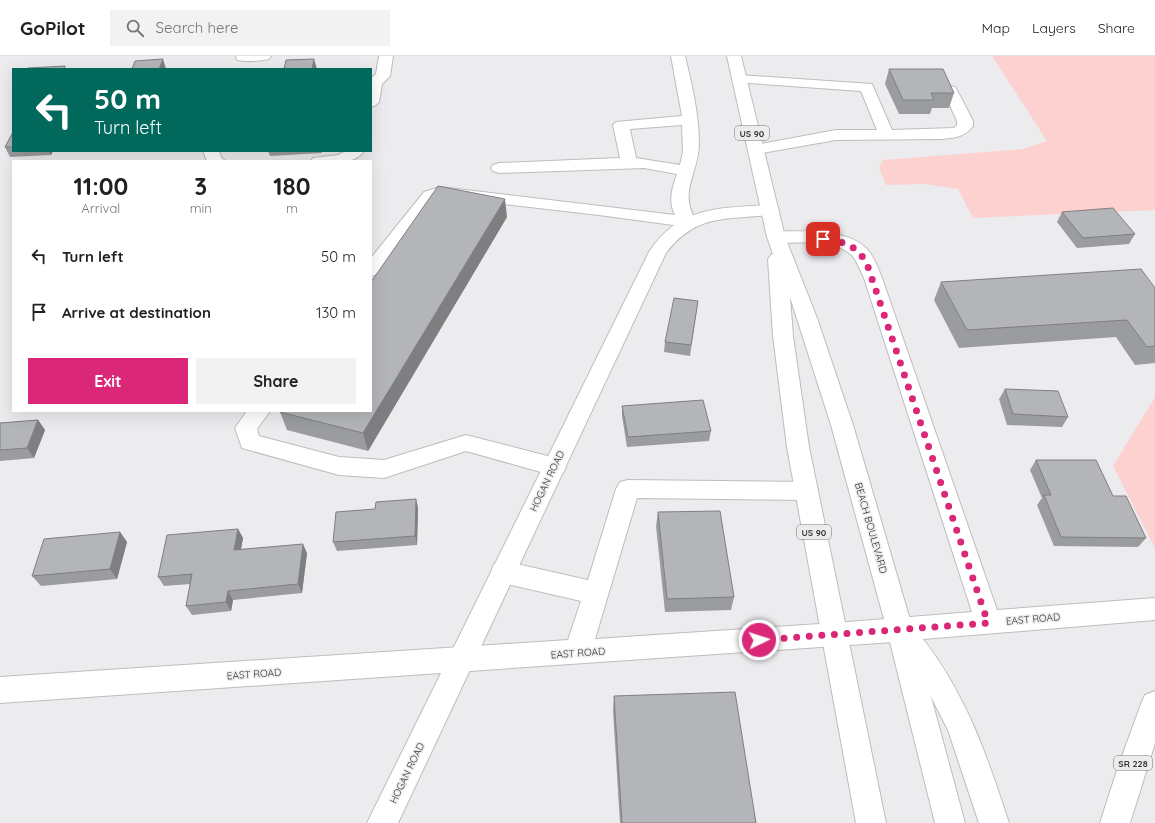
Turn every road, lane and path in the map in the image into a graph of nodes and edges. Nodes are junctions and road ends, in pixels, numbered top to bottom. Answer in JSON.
{"nodes":[{"id":1,"x":264,"y":56,"type":"edge"},
{"id":2,"x":386,"y":56,"type":"edge"},
{"id":3,"x":678,"y":56,"type":"edge"},
{"id":4,"x":734,"y":56,"type":"edge"},
{"id":5,"x":241,"y":61,"type":"edge"},
{"id":6,"x":740,"y":79,"type":"junction"},
{"id":7,"x":373,"y":82,"type":"edge"},
{"id":8,"x":950,"y":90,"type":"edge"},
{"id":9,"x":372,"y":92,"type":"edge"},
{"id":10,"x":690,"y":120,"type":"junction"},
{"id":11,"x":886,"y":134,"type":"junction"},
{"id":12,"x":756,"y":149,"type":"junction"},
{"id":13,"x":355,"y":152,"type":"edge"},
{"id":14,"x":329,"y":160,"type":"edge"},
{"id":15,"x":629,"y":163,"type":"junction"},
{"id":16,"x":499,"y":168,"type":"dead end"},
{"id":17,"x":687,"y":171,"type":"junction"},
{"id":18,"x":770,"y":210,"type":"junction"},
{"id":19,"x":688,"y":222,"type":"junction"},
{"id":20,"x":776,"y":238,"type":"junction"},
{"id":21,"x":372,"y":269,"type":"edge"},
{"id":22,"x":258,"y":412,"type":"edge"},
{"id":23,"x":555,"y":467,"type":"junction"},
{"id":24,"x":806,"y":491,"type":"junction"},
{"id":25,"x":503,"y":572,"type":"junction"},
{"id":26,"x":596,"y":593,"type":"junction"},
{"id":27,"x":1155,"y":609,"type":"edge"},
{"id":28,"x":988,"y":623,"type":"junction"},
{"id":29,"x":900,"y":630,"type":"junction"},
{"id":30,"x":834,"y":635,"type":"junction"},
{"id":31,"x":578,"y":652,"type":"junction"},
{"id":32,"x":461,"y":660,"type":"junction"},
{"id":33,"x":0,"y":690,"type":"edge"},
{"id":34,"x":1155,"y":704,"type":"edge"},
{"id":35,"x":382,"y":823,"type":"edge"},
{"id":36,"x":871,"y":823,"type":"edge"},
{"id":37,"x":950,"y":823,"type":"edge"},
{"id":38,"x":994,"y":823,"type":"edge"},
{"id":39,"x":1115,"y":823,"type":"edge"}],
"edges":[{"from":1,"to":5,"type":"main road"},
{"from":2,"to":7,"type":"main road"},
{"from":3,"to":10,"type":"main road"},
{"from":4,"to":6,"type":"main road","name":"BEACH BOULEVARD","number":"US 90"},
{"from":6,"to":11,"type":"main road"},
{"from":6,"to":12,"type":"main road","name":"BEACH BOULEVARD","number":"US 90"},
{"from":7,"to":9,"type":"main road"},
{"from":8,"to":11,"type":"main road"},
{"from":10,"to":15,"type":"main road"},
{"from":10,"to":17,"type":"main road"},
{"from":11,"to":12,"type":"main road"},
{"from":12,"to":18,"type":"main road","name":"BEACH BOULEVARD","number":"US 90"},
{"from":13,"to":14,"type":"main road"},
{"from":15,"to":16,"type":"main road"},
{"from":15,"to":17,"type":"main road"},
{"from":17,"to":19,"type":"main road"},
{"from":18,"to":19,"type":"main road","name":"HOGAN ROAD"},
{"from":18,"to":20,"type":"main road","name":"BEACH BOULEVARD","number":"US 90"},
{"from":19,"to":21,"type":"main road"},
{"from":19,"to":23,"type":"main road","name":"HOGAN ROAD"},
{"from":20,"to":24,"type":"main road","name":"BEACH BOULEVARD","number":"US 90"},
{"from":20,"to":28,"type":"main road"},
{"from":20,"to":29,"type":"main road","name":"BEACH BOULEVARD","number":"US 90"},
{"from":22,"to":23,"type":"main road"},
{"from":23,"to":25,"type":"main road","name":"HOGAN ROAD"},
{"from":24,"to":26,"type":"main road"},
{"from":24,"to":30,"type":"main road","name":"BEACH BOULEVARD","number":"US 90"},
{"from":25,"to":26,"type":"main road"},
{"from":25,"to":32,"type":"main road","name":"HOGAN ROAD"},
{"from":26,"to":31,"type":"main road"},
{"from":27,"to":28,"type":"main road","name":"EAST ROAD"},
{"from":28,"to":29,"type":"main road","name":"EAST ROAD"},
{"from":29,"to":30,"type":"main road","name":"EAST ROAD"},
{"from":29,"to":37,"type":"main road","name":"BEACH BOULEVARD","number":"US 90"},
{"from":29,"to":38,"type":"main road"},
{"from":30,"to":31,"type":"main road","name":"EAST ROAD"},
{"from":30,"to":36,"type":"main road","name":"BEACH BOULEVARD","number":"US 90"},
{"from":31,"to":32,"type":"main road","name":"EAST ROAD"},
{"from":32,"to":33,"type":"main road","name":"EAST ROAD"},
{"from":32,"to":35,"type":"main road","name":"HOGAN ROAD"},
{"from":34,"to":39,"type":"main road","number":"SR 228"}]}
